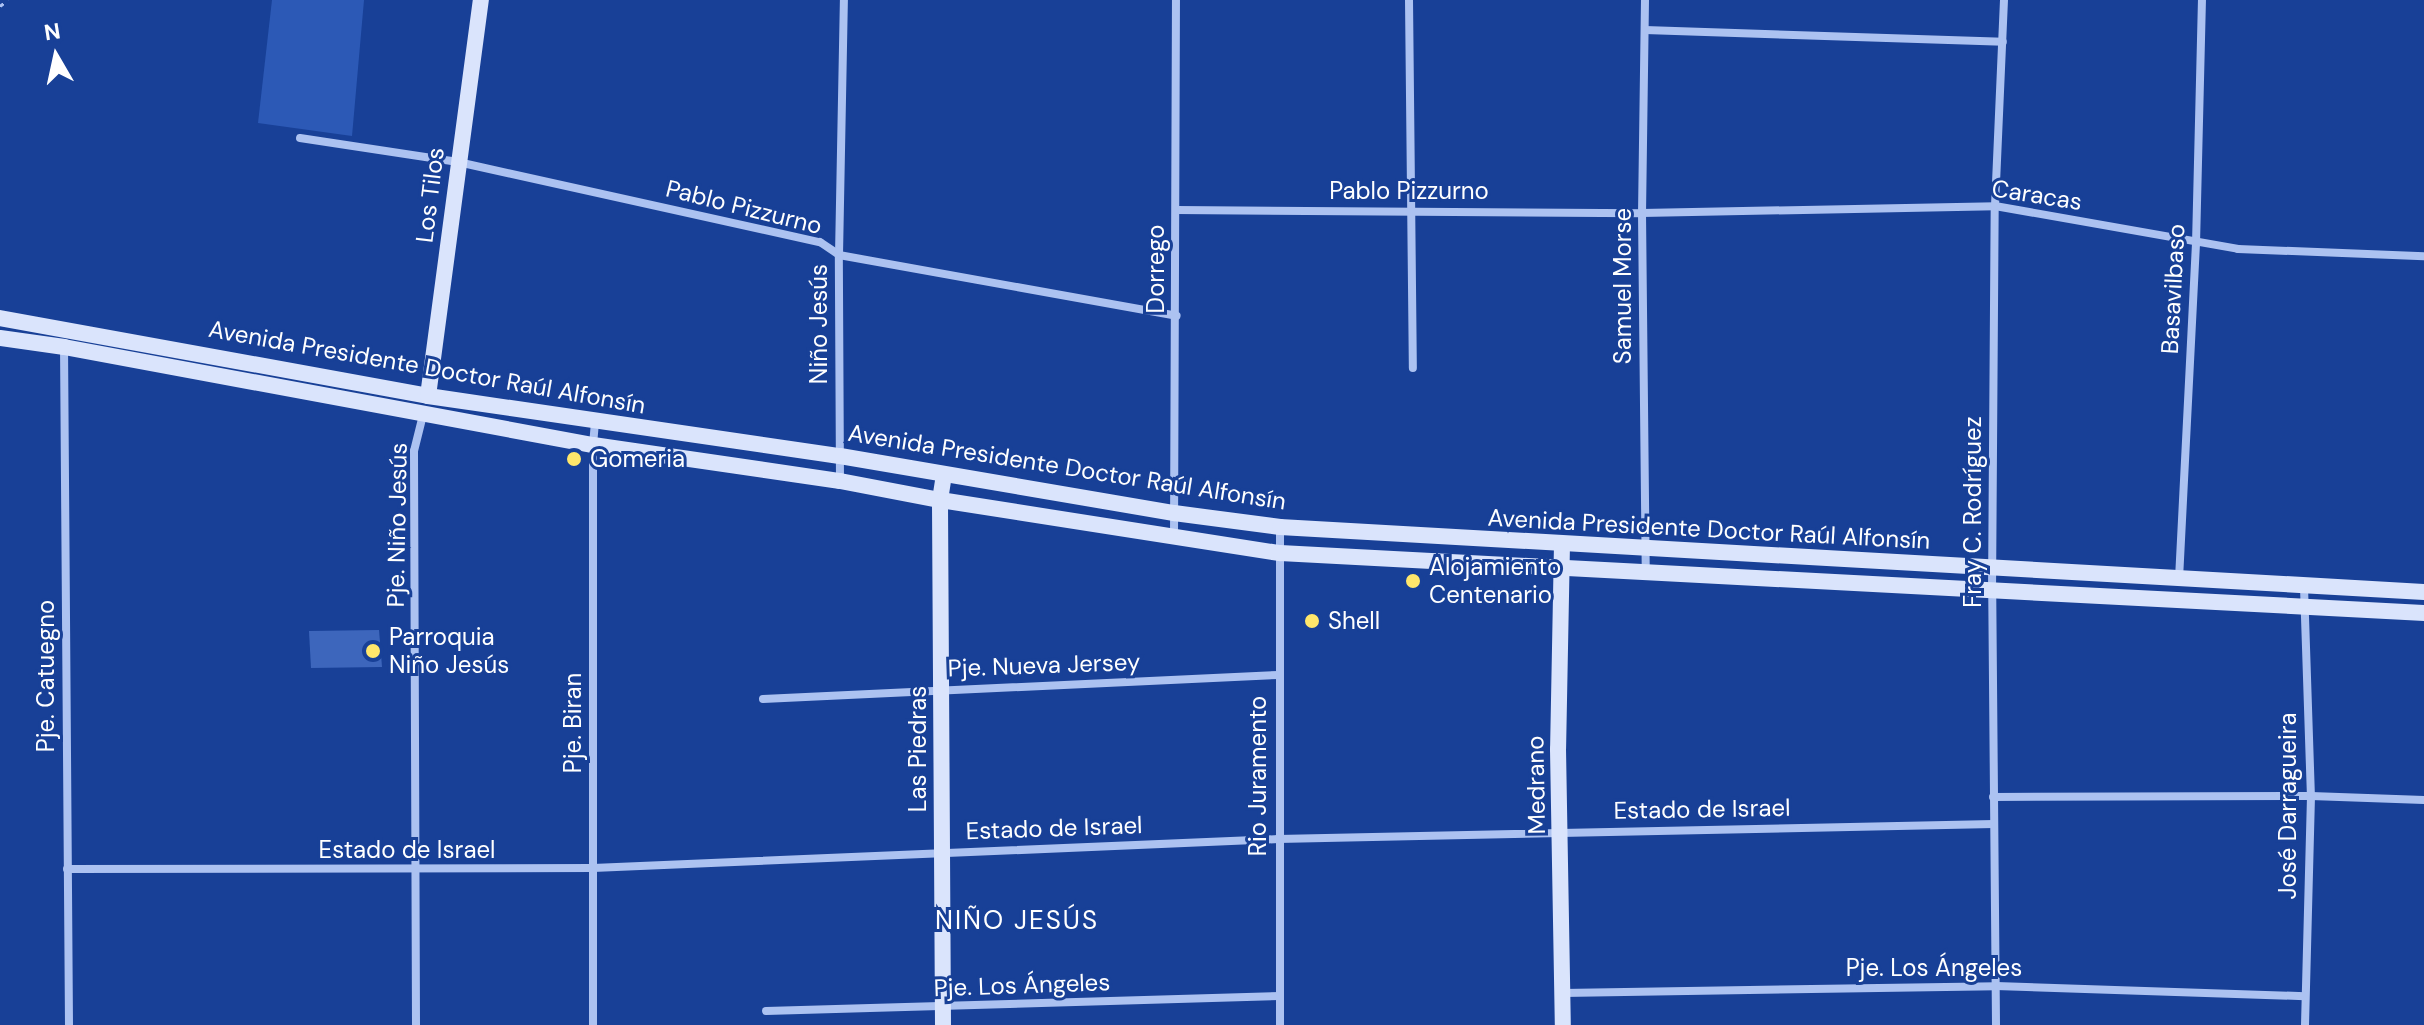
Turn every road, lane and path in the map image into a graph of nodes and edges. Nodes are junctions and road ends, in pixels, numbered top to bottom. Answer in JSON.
{"nodes":[{"id":1,"x":8,"y":0,"type":"edge"},
{"id":2,"x":481,"y":0,"type":"edge"},
{"id":3,"x":844,"y":0,"type":"edge"},
{"id":4,"x":1176,"y":0,"type":"edge"},
{"id":5,"x":1409,"y":0,"type":"edge"},
{"id":6,"x":1645,"y":0,"type":"edge"},
{"id":7,"x":2004,"y":0,"type":"edge"},
{"id":8,"x":2202,"y":0,"type":"edge"},
{"id":9,"x":0,"y":6,"type":"edge"},
{"id":10,"x":1645,"y":30,"type":"junction"},
{"id":11,"x":2003,"y":42,"type":"junction"},
{"id":12,"x":300,"y":138,"type":"dead end"},
{"id":13,"x":458,"y":162,"type":"junction"},
{"id":14,"x":1995,"y":206,"type":"junction"},
{"id":15,"x":1176,"y":210,"type":"junction"},
{"id":16,"x":1410,"y":211,"type":"junction"},
{"id":17,"x":1642,"y":213,"type":"junction"},
{"id":18,"x":2196,"y":244,"type":"junction"},
{"id":19,"x":839,"y":255,"type":"junction"},
{"id":20,"x":2424,"y":256,"type":"edge"},
{"id":21,"x":1177,"y":316,"type":"junction"},
{"id":22,"x":0,"y":318,"type":"edge"},
{"id":23,"x":64,"y":327,"type":"junction"},
{"id":24,"x":0,"y":338,"type":"edge"},
{"id":25,"x":64,"y":347,"type":"junction"},
{"id":26,"x":1413,"y":368,"type":"dead end"},
{"id":27,"x":426,"y":404,"type":"junction"},
{"id":28,"x":595,"y":422,"type":"junction"},
{"id":29,"x":593,"y":445,"type":"junction"},
{"id":30,"x":840,"y":456,"type":"junction"},
{"id":31,"x":944,"y":474,"type":"junction"},
{"id":32,"x":840,"y":481,"type":"junction"},
{"id":33,"x":940,"y":500,"type":"junction"},
{"id":34,"x":1174,"y":513,"type":"junction"},
{"id":35,"x":1280,"y":527,"type":"junction"},
{"id":36,"x":1174,"y":538,"type":"junction"},
{"id":37,"x":1562,"y":544,"type":"junction"},
{"id":38,"x":1645,"y":548,"type":"junction"},
{"id":39,"x":1280,"y":553,"type":"junction"},
{"id":40,"x":1562,"y":570,"type":"junction"},
{"id":41,"x":1992,"y":570,"type":"junction"},
{"id":42,"x":1646,"y":572,"type":"junction"},
{"id":43,"x":2179,"y":580,"type":"junction"},
{"id":44,"x":2304,"y":587,"type":"junction"},
{"id":45,"x":2424,"y":592,"type":"edge"},
{"id":46,"x":1992,"y":593,"type":"junction"},
{"id":47,"x":2304,"y":608,"type":"junction"},
{"id":48,"x":2424,"y":613,"type":"edge"},
{"id":49,"x":1278,"y":675,"type":"junction"},
{"id":50,"x":942,"y":689,"type":"junction"},
{"id":51,"x":763,"y":699,"type":"dead end"},
{"id":52,"x":2311,"y":796,"type":"junction"},
{"id":53,"x":1993,"y":797,"type":"junction"},
{"id":54,"x":2424,"y":800,"type":"edge"},
{"id":55,"x":1994,"y":824,"type":"junction"},
{"id":56,"x":1561,"y":831,"type":"junction"},
{"id":57,"x":1278,"y":839,"type":"junction"},
{"id":58,"x":941,"y":852,"type":"junction"},
{"id":59,"x":593,"y":868,"type":"junction"},
{"id":60,"x":67,"y":869,"type":"junction"},
{"id":61,"x":416,"y":871,"type":"junction"},
{"id":62,"x":1996,"y":986,"type":"junction"},
{"id":63,"x":1563,"y":993,"type":"junction"},
{"id":64,"x":1280,"y":996,"type":"junction"},
{"id":65,"x":2305,"y":996,"type":"junction"},
{"id":66,"x":766,"y":1011,"type":"dead end"},
{"id":67,"x":943,"y":1016,"type":"edge"},
{"id":68,"x":69,"y":1025,"type":"edge"},
{"id":69,"x":416,"y":1025,"type":"edge"},
{"id":70,"x":593,"y":1025,"type":"edge"},
{"id":71,"x":1280,"y":1025,"type":"edge"},
{"id":72,"x":1563,"y":1025,"type":"edge"},
{"id":73,"x":1996,"y":1025,"type":"edge"},
{"id":74,"x":2305,"y":1025,"type":"edge"}],
"edges":[{"from":1,"to":9,"type":"path"},
{"from":2,"to":13,"type":"main road","name":"Los Tilos"},
{"from":3,"to":19,"type":"street","name":"Niño Jesús"},
{"from":4,"to":15,"type":"street","name":"Dorrego"},
{"from":5,"to":16,"type":"street"},
{"from":6,"to":10,"type":"street","name":"Samuel Morse"},
{"from":7,"to":11,"type":"street","name":"Fray C. Rodríguez"},
{"from":8,"to":18,"type":"street","name":"Basavilbaso"},
{"from":10,"to":11,"type":"street"},
{"from":10,"to":17,"type":"street","name":"Samuel Morse"},
{"from":11,"to":14,"type":"street","name":"Fray C. Rodríguez"},
{"from":12,"to":13,"type":"street","name":"Pablo Pizzurno"},
{"from":13,"to":19,"type":"street","name":"Pablo Pizzurno"},
{"from":13,"to":27,"type":"main road","name":"Los Tilos"},
{"from":14,"to":17,"type":"street","name":"Caracas"},
{"from":14,"to":18,"type":"street","name":"Caracas"},
{"from":14,"to":41,"type":"street","name":"Fray C. Rodríguez"},
{"from":15,"to":16,"type":"street","name":"Pablo Pizzurno"},
{"from":15,"to":21,"type":"street","name":"Dorrego"},
{"from":16,"to":17,"type":"street","name":"Pablo Pizzurno"},
{"from":16,"to":26,"type":"street"},
{"from":17,"to":38,"type":"street","name":"Samuel Morse"},
{"from":18,"to":20,"type":"street","name":"Caracas"},
{"from":18,"to":43,"type":"street","name":"Basavilbaso"},
{"from":19,"to":21,"type":"street","name":"Pablo Pizzurno"},
{"from":19,"to":30,"type":"street","name":"Niño Jesús"},
{"from":21,"to":34,"type":"street","name":"Dorrego"},
{"from":22,"to":23,"type":"main road","name":"Avenida Presidente Doctor Raúl Alfonsín"},
{"from":23,"to":25,"type":"street","name":"Pje. Catuegno"},
{"from":23,"to":27,"type":"main road","name":"Avenida Presidente Doctor Raúl Alfonsín"},
{"from":24,"to":25,"type":"main road","name":"Avenida Presidente Doctor Raúl Alfonsín"},
{"from":25,"to":27,"type":"main road","name":"Avenida Presidente Doctor Raúl Alfonsín"},
{"from":25,"to":60,"type":"street","name":"Pje. Catuegno"},
{"from":27,"to":28,"type":"main road","name":"Avenida Presidente Doctor Raúl Alfonsín"},
{"from":27,"to":29,"type":"main road","name":"Avenida Presidente Doctor Raúl Alfonsín"},
{"from":27,"to":61,"type":"street","name":"Pje. Niño Jesús"},
{"from":28,"to":29,"type":"street","name":"Pje. Biran"},
{"from":28,"to":30,"type":"main road","name":"Avenida Presidente Doctor Raúl Alfonsín"},
{"from":29,"to":32,"type":"main road","name":"Avenida Presidente Doctor Raúl Alfonsín"},
{"from":29,"to":59,"type":"street","name":"Pje. Biran"},
{"from":30,"to":31,"type":"main road","name":"Avenida Presidente Doctor Raúl Alfonsín"},
{"from":30,"to":32,"type":"street","name":"Niño Jesús"},
{"from":31,"to":33,"type":"main road","name":"Las Piedras"},
{"from":31,"to":34,"type":"main road","name":"Avenida Presidente Doctor Raúl Alfonsín"},
{"from":32,"to":33,"type":"main road","name":"Avenida Presidente Doctor Raúl Alfonsín"},
{"from":33,"to":36,"type":"main road","name":"Avenida Presidente Doctor Raúl Alfonsín"},
{"from":33,"to":50,"type":"main road","name":"Las Piedras"},
{"from":34,"to":35,"type":"main road","name":"Avenida Presidente Doctor Raúl Alfonsín"},
{"from":34,"to":36,"type":"street","name":"Dorrego"},
{"from":35,"to":37,"type":"main road","name":"Avenida Presidente Doctor Raúl Alfonsín"},
{"from":35,"to":39,"type":"street","name":"Rio Juramento"},
{"from":36,"to":39,"type":"main road","name":"Avenida Presidente Doctor Raúl Alfonsín"},
{"from":37,"to":38,"type":"main road","name":"Avenida Presidente Doctor Raúl Alfonsín"},
{"from":37,"to":40,"type":"main road","name":"Medrano"},
{"from":38,"to":41,"type":"main road","name":"Avenida Presidente Doctor Raúl Alfonsín"},
{"from":38,"to":42,"type":"street","name":"Samuel Morse"},
{"from":39,"to":40,"type":"main road","name":"Avenida Presidente Doctor Raúl Alfonsín"},
{"from":39,"to":49,"type":"street","name":"Rio Juramento"},
{"from":40,"to":42,"type":"main road","name":"Avenida Presidente Doctor Raúl Alfonsín"},
{"from":40,"to":56,"type":"main road","name":"Medrano"},
{"from":41,"to":43,"type":"main road","name":"Avenida Presidente Doctor Raúl Alfonsín"},
{"from":41,"to":46,"type":"street","name":"Fray C. Rodríguez"},
{"from":42,"to":46,"type":"main road","name":"Avenida Presidente Doctor Raúl Alfonsín"},
{"from":43,"to":44,"type":"main road","name":"Avenida Presidente Doctor Raúl Alfonsín"},
{"from":44,"to":45,"type":"main road","name":"Avenida Presidente Doctor Raúl Alfonsín"},
{"from":44,"to":47,"type":"street","name":"José Darragueira"},
{"from":46,"to":47,"type":"main road","name":"Avenida Presidente Doctor Raúl Alfonsín"},
{"from":46,"to":53,"type":"street","name":"Fray C. Rodríguez"},
{"from":47,"to":48,"type":"main road","name":"Avenida Presidente Doctor Raúl Alfonsín"},
{"from":47,"to":52,"type":"street","name":"José Darragueira"},
{"from":49,"to":50,"type":"street","name":"Pje. Nueva Jersey"},
{"from":49,"to":57,"type":"street","name":"Rio Juramento"},
{"from":50,"to":51,"type":"street","name":"Pje. Nueva Jersey"},
{"from":50,"to":58,"type":"main road","name":"Las Piedras"},
{"from":52,"to":53,"type":"street"},
{"from":52,"to":54,"type":"street"},
{"from":52,"to":65,"type":"street","name":"José Darragueira"},
{"from":53,"to":55,"type":"street","name":"Fray C. Rodríguez"},
{"from":55,"to":56,"type":"street","name":"Estado de Israel"},
{"from":55,"to":62,"type":"street","name":"Fray C. Rodríguez"},
{"from":56,"to":57,"type":"street","name":"Estado de Israel"},
{"from":56,"to":63,"type":"main road","name":"Medrano"},
{"from":57,"to":58,"type":"street","name":"Estado de Israel"},
{"from":57,"to":64,"type":"street","name":"Rio Juramento"},
{"from":58,"to":59,"type":"street","name":"Estado de Israel"},
{"from":58,"to":67,"type":"main road","name":"Las Piedras"},
{"from":59,"to":61,"type":"street","name":"Estado de Israel"},
{"from":59,"to":70,"type":"street","name":"Pje. Biran"},
{"from":60,"to":61,"type":"street","name":"Estado de Israel"},
{"from":60,"to":68,"type":"street","name":"Pje. Catuegno"},
{"from":61,"to":69,"type":"street","name":"Pje. Niño Jesús"},
{"from":62,"to":63,"type":"street","name":"Pje. Los Ángeles"},
{"from":62,"to":65,"type":"street","name":"Pje. Los Ángeles"},
{"from":62,"to":73,"type":"street","name":"Fray C. Rodríguez"},
{"from":63,"to":72,"type":"main road","name":"Medrano"},
{"from":64,"to":67,"type":"street","name":"Pje. Los Ángeles"},
{"from":64,"to":71,"type":"street","name":"Rio Juramento"},
{"from":65,"to":74,"type":"street","name":"José Darragueira"},
{"from":66,"to":67,"type":"street","name":"Pje. Los Ángeles"}]}
